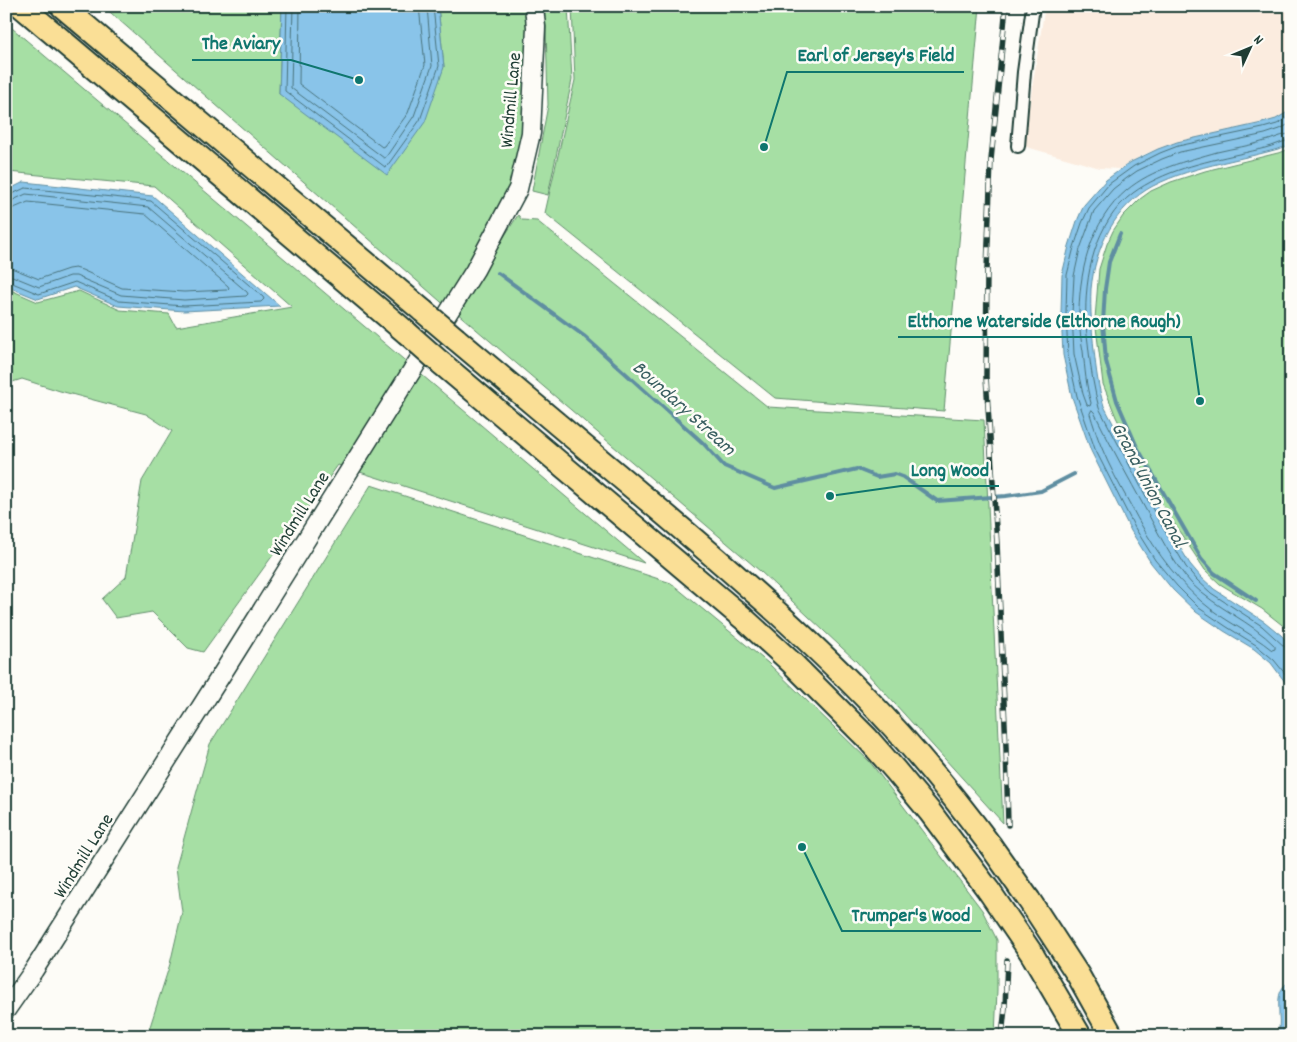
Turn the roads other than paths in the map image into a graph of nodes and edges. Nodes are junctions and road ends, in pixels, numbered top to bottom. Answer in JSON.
{"nodes":[{"id":1,"x":21,"y":6,"type":"edge"},
{"id":2,"x":62,"y":6,"type":"edge"},
{"id":3,"x":534,"y":6,"type":"edge"},
{"id":4,"x":1033,"y":6,"type":"edge"},
{"id":5,"x":1018,"y":146,"type":"dead end"},
{"id":6,"x":6,"y":1010,"type":"edge"},
{"id":7,"x":1080,"y":1036,"type":"edge"},
{"id":8,"x":1112,"y":1036,"type":"edge"}],
"edges":[{"from":1,"to":7,"type":"highway","bridge":true},
{"from":2,"to":8,"type":"highway","bridge":true},
{"from":3,"to":6,"type":"main road","name":"Windmill Lane"},
{"from":4,"to":5,"type":"street"}]}
